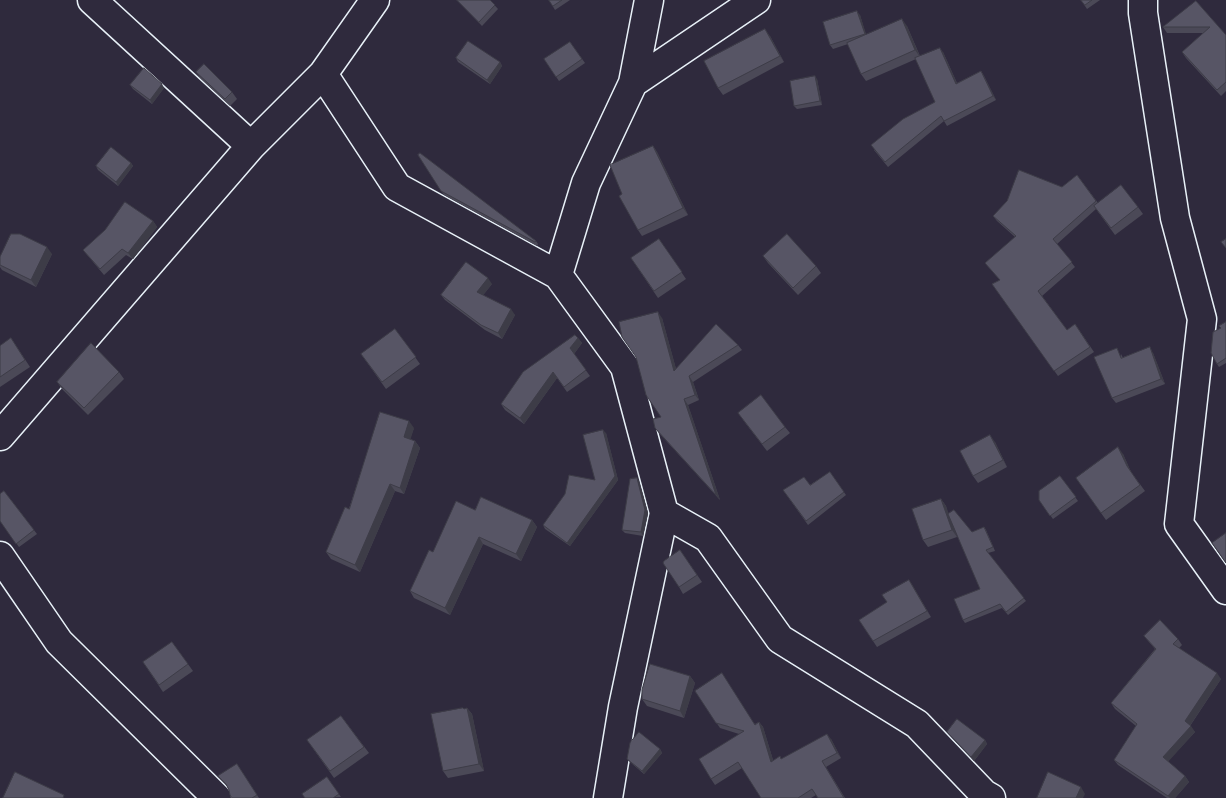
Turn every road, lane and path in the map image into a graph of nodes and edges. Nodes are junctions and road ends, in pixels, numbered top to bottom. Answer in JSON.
{"nodes":[{"id":1,"x":92,"y":0,"type":"edge"},
{"id":2,"x":374,"y":0,"type":"edge"},
{"id":3,"x":648,"y":0,"type":"edge"},
{"id":4,"x":756,"y":0,"type":"edge"},
{"id":5,"x":1142,"y":0,"type":"edge"},
{"id":6,"x":323,"y":74,"type":"junction"},
{"id":7,"x":633,"y":83,"type":"junction"},
{"id":8,"x":251,"y":146,"type":"junction"},
{"id":9,"x":558,"y":274,"type":"junction"},
{"id":10,"x":0,"y":436,"type":"edge"},
{"id":11,"x":664,"y":513,"type":"junction"},
{"id":12,"x":0,"y":556,"type":"edge"},
{"id":13,"x":1226,"y":590,"type":"edge"},
{"id":14,"x":217,"y":798,"type":"edge"},
{"id":15,"x":608,"y":798,"type":"edge"},
{"id":16,"x":991,"y":798,"type":"edge"}],
"edges":[{"from":1,"to":8,"type":"street"},
{"from":2,"to":6,"type":"street"},
{"from":3,"to":7,"type":"street"},
{"from":4,"to":7,"type":"street"},
{"from":5,"to":13,"type":"street"},
{"from":6,"to":8,"type":"street"},
{"from":6,"to":9,"type":"street"},
{"from":7,"to":9,"type":"street"},
{"from":8,"to":10,"type":"street"},
{"from":9,"to":11,"type":"street"},
{"from":11,"to":15,"type":"street"},
{"from":11,"to":16,"type":"street"},
{"from":12,"to":14,"type":"street"}]}
